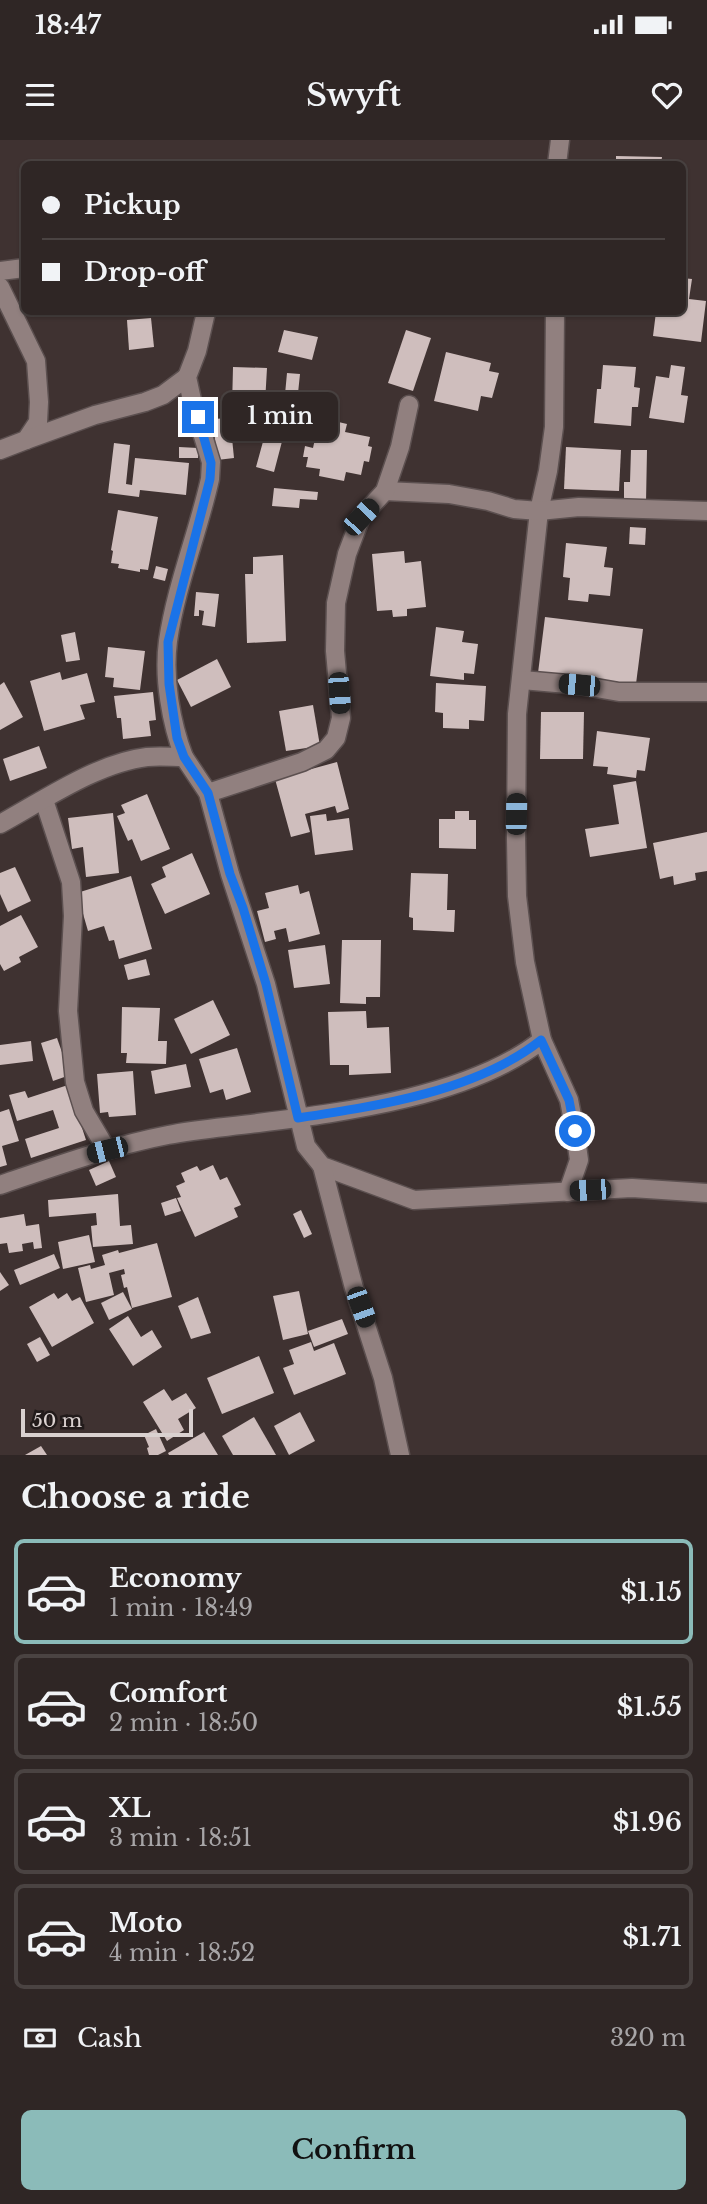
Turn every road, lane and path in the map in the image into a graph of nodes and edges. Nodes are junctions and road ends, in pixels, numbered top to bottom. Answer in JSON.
{"nodes":[{"id":1,"x":560,"y":140,"type":"edge"},
{"id":2,"x":557,"y":161,"type":"edge"},
{"id":3,"x":21,"y":268,"type":"edge"},
{"id":4,"x":0,"y":271,"type":"edge"},
{"id":5,"x":0,"y":287,"type":"edge"},
{"id":6,"x":204,"y":315,"type":"edge"},
{"id":7,"x":555,"y":315,"type":"edge"},
{"id":8,"x":187,"y":377,"type":"junction"},
{"id":9,"x":410,"y":405,"type":"dead end"},
{"id":10,"x":26,"y":440,"type":"junction"},
{"id":11,"x":0,"y":450,"type":"edge"},
{"id":12,"x":385,"y":491,"type":"junction"},
{"id":13,"x":707,"y":511,"type":"edge"},
{"id":14,"x":539,"y":512,"type":"junction"},
{"id":15,"x":522,"y":680,"type":"junction"},
{"id":16,"x":707,"y":692,"type":"edge"},
{"id":17,"x":184,"y":757,"type":"junction"},
{"id":18,"x":208,"y":793,"type":"junction"},
{"id":19,"x":44,"y":800,"type":"junction"},
{"id":20,"x":0,"y":824,"type":"edge"},
{"id":21,"x":541,"y":1040,"type":"junction"},
{"id":22,"x":298,"y":1118,"type":"junction"},
{"id":23,"x":107,"y":1150,"type":"junction"},
{"id":24,"x":322,"y":1166,"type":"junction"},
{"id":25,"x":0,"y":1185,"type":"edge"},
{"id":26,"x":568,"y":1192,"type":"junction"},
{"id":27,"x":707,"y":1193,"type":"edge"},
{"id":28,"x":400,"y":1455,"type":"edge"}],
"edges":[{"from":1,"to":2,"type":"street"},
{"from":3,"to":4,"type":"street"},
{"from":5,"to":10,"type":"street"},
{"from":6,"to":8,"type":"street"},
{"from":7,"to":14,"type":"street"},
{"from":8,"to":10,"type":"street"},
{"from":8,"to":17,"type":"street"},
{"from":9,"to":12,"type":"street"},
{"from":10,"to":11,"type":"street"},
{"from":12,"to":14,"type":"street"},
{"from":12,"to":18,"type":"street"},
{"from":13,"to":14,"type":"street"},
{"from":14,"to":15,"type":"street"},
{"from":15,"to":16,"type":"street"},
{"from":15,"to":21,"type":"street"},
{"from":17,"to":18,"type":"street"},
{"from":17,"to":19,"type":"street"},
{"from":18,"to":22,"type":"street"},
{"from":19,"to":20,"type":"street"},
{"from":19,"to":23,"type":"street"},
{"from":21,"to":22,"type":"street"},
{"from":21,"to":26,"type":"street"},
{"from":22,"to":23,"type":"street"},
{"from":22,"to":24,"type":"street"},
{"from":23,"to":25,"type":"street"},
{"from":24,"to":26,"type":"street"},
{"from":24,"to":28,"type":"street"},
{"from":26,"to":27,"type":"street"}]}
